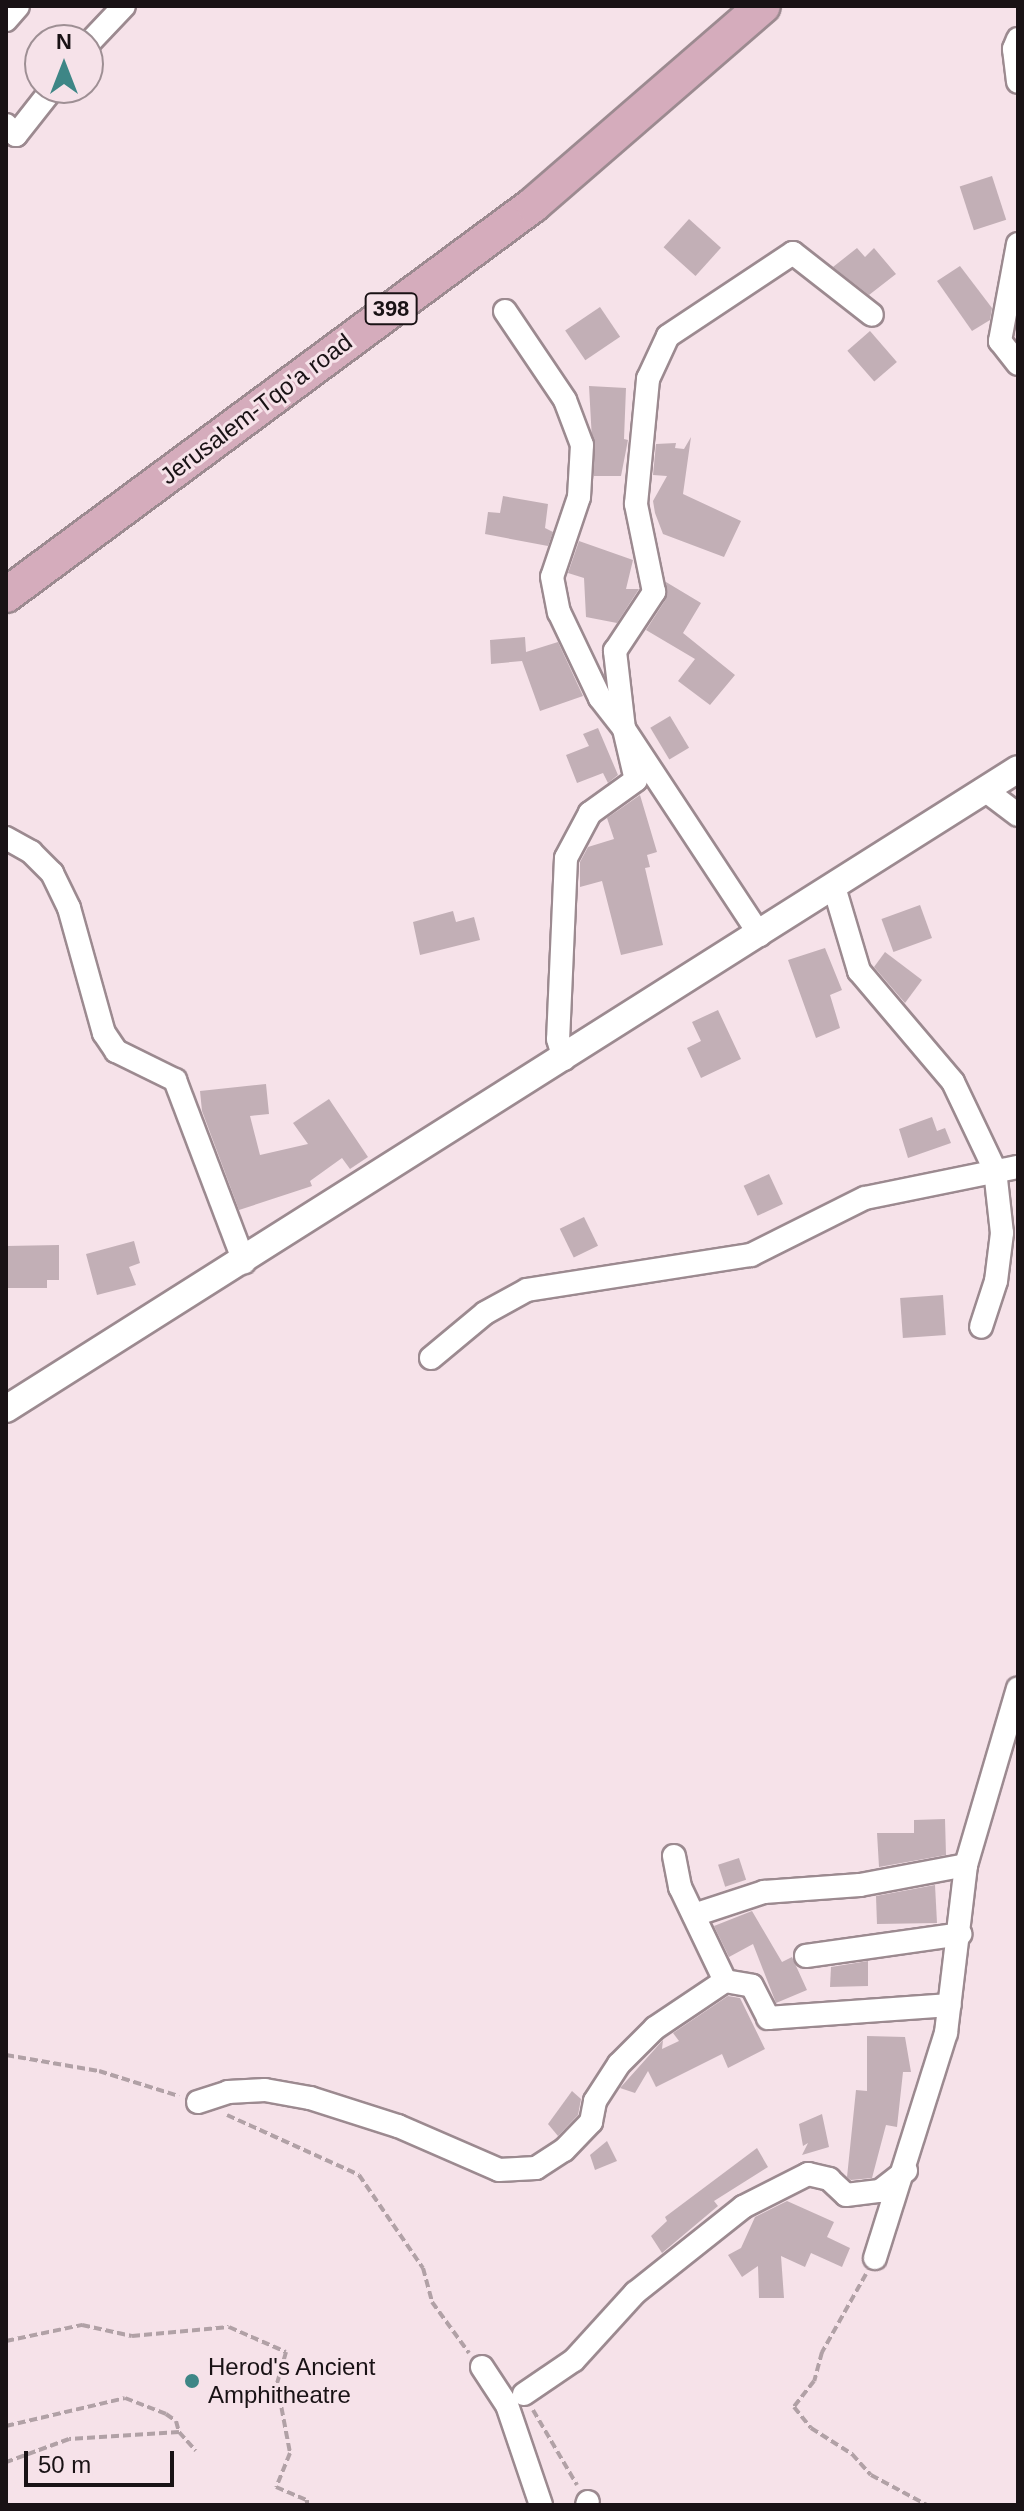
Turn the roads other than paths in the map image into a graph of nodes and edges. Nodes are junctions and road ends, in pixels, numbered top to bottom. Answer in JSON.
{"nodes":[{"id":1,"x":18,"y":6,"type":"edge"},
{"id":2,"x":124,"y":6,"type":"edge"},
{"id":3,"x":763,"y":6,"type":"edge"},
{"id":4,"x":6,"y":20,"type":"edge"},
{"id":5,"x":104,"y":27,"type":"edge"},
{"id":6,"x":1018,"y":39,"type":"edge"},
{"id":7,"x":1018,"y":82,"type":"edge"},
{"id":8,"x":40,"y":104,"type":"edge"},
{"id":9,"x":6,"y":125,"type":"edge"},
{"id":10,"x":1018,"y":244,"type":"edge"},
{"id":11,"x":505,"y":311,"type":"dead end"},
{"id":12,"x":872,"y":315,"type":"dead end"},
{"id":13,"x":1018,"y":364,"type":"edge"},
{"id":14,"x":6,"y":595,"type":"edge"},
{"id":15,"x":624,"y":729,"type":"junction"},
{"id":16,"x":1018,"y":769,"type":"edge"},
{"id":17,"x":985,"y":790,"type":"junction"},
{"id":18,"x":1018,"y":815,"type":"edge"},
{"id":19,"x":6,"y":838,"type":"edge"},
{"id":20,"x":834,"y":887,"type":"junction"},
{"id":21,"x":760,"y":935,"type":"junction"},
{"id":22,"x":564,"y":1059,"type":"junction"},
{"id":23,"x":1018,"y":1167,"type":"edge"},
{"id":24,"x":995,"y":1170,"type":"junction"},
{"id":25,"x":244,"y":1262,"type":"junction"},
{"id":26,"x":981,"y":1327,"type":"dead end"},
{"id":27,"x":431,"y":1358,"type":"dead end"},
{"id":28,"x":6,"y":1409,"type":"edge"},
{"id":29,"x":1018,"y":1688,"type":"edge"},
{"id":30,"x":674,"y":1856,"type":"dead end"},
{"id":31,"x":966,"y":1865,"type":"junction"},
{"id":32,"x":694,"y":1915,"type":"junction"},
{"id":33,"x":960,"y":1934,"type":"junction"},
{"id":34,"x":806,"y":1956,"type":"dead end"},
{"id":35,"x":725,"y":1981,"type":"junction"},
{"id":36,"x":950,"y":2005,"type":"junction"},
{"id":37,"x":198,"y":2102,"type":"road end"},
{"id":38,"x":906,"y":2171,"type":"junction"},
{"id":39,"x":875,"y":2258,"type":"road end"},
{"id":40,"x":482,"y":2367,"type":"road end"},
{"id":41,"x":524,"y":2394,"type":"road end"},
{"id":42,"x":541,"y":2505,"type":"edge"}],
"edges":[{"from":1,"to":4,"type":"street"},
{"from":2,"to":5,"type":"street"},
{"from":3,"to":14,"type":"main road","name":"Jerusalem-Tqo'a road","number":"398"},
{"from":6,"to":7,"type":"street"},
{"from":8,"to":9,"type":"street"},
{"from":10,"to":13,"type":"street"},
{"from":11,"to":15,"type":"street"},
{"from":12,"to":15,"type":"street"},
{"from":15,"to":21,"type":"street"},
{"from":15,"to":22,"type":"street"},
{"from":16,"to":17,"type":"street"},
{"from":17,"to":18,"type":"street"},
{"from":17,"to":20,"type":"street"},
{"from":19,"to":25,"type":"street"},
{"from":20,"to":21,"type":"street"},
{"from":20,"to":24,"type":"street"},
{"from":21,"to":22,"type":"street"},
{"from":22,"to":25,"type":"street"},
{"from":23,"to":24,"type":"street"},
{"from":24,"to":26,"type":"street"},
{"from":24,"to":27,"type":"street"},
{"from":25,"to":28,"type":"street"},
{"from":29,"to":31,"type":"street"},
{"from":30,"to":32,"type":"street"},
{"from":31,"to":32,"type":"street"},
{"from":31,"to":33,"type":"street"},
{"from":32,"to":35,"type":"street"},
{"from":33,"to":34,"type":"street"},
{"from":33,"to":36,"type":"street"},
{"from":35,"to":36,"type":"street"},
{"from":35,"to":37,"type":"street"},
{"from":36,"to":38,"type":"street"},
{"from":38,"to":39,"type":"street"},
{"from":38,"to":41,"type":"street"},
{"from":40,"to":42,"type":"street"}]}
